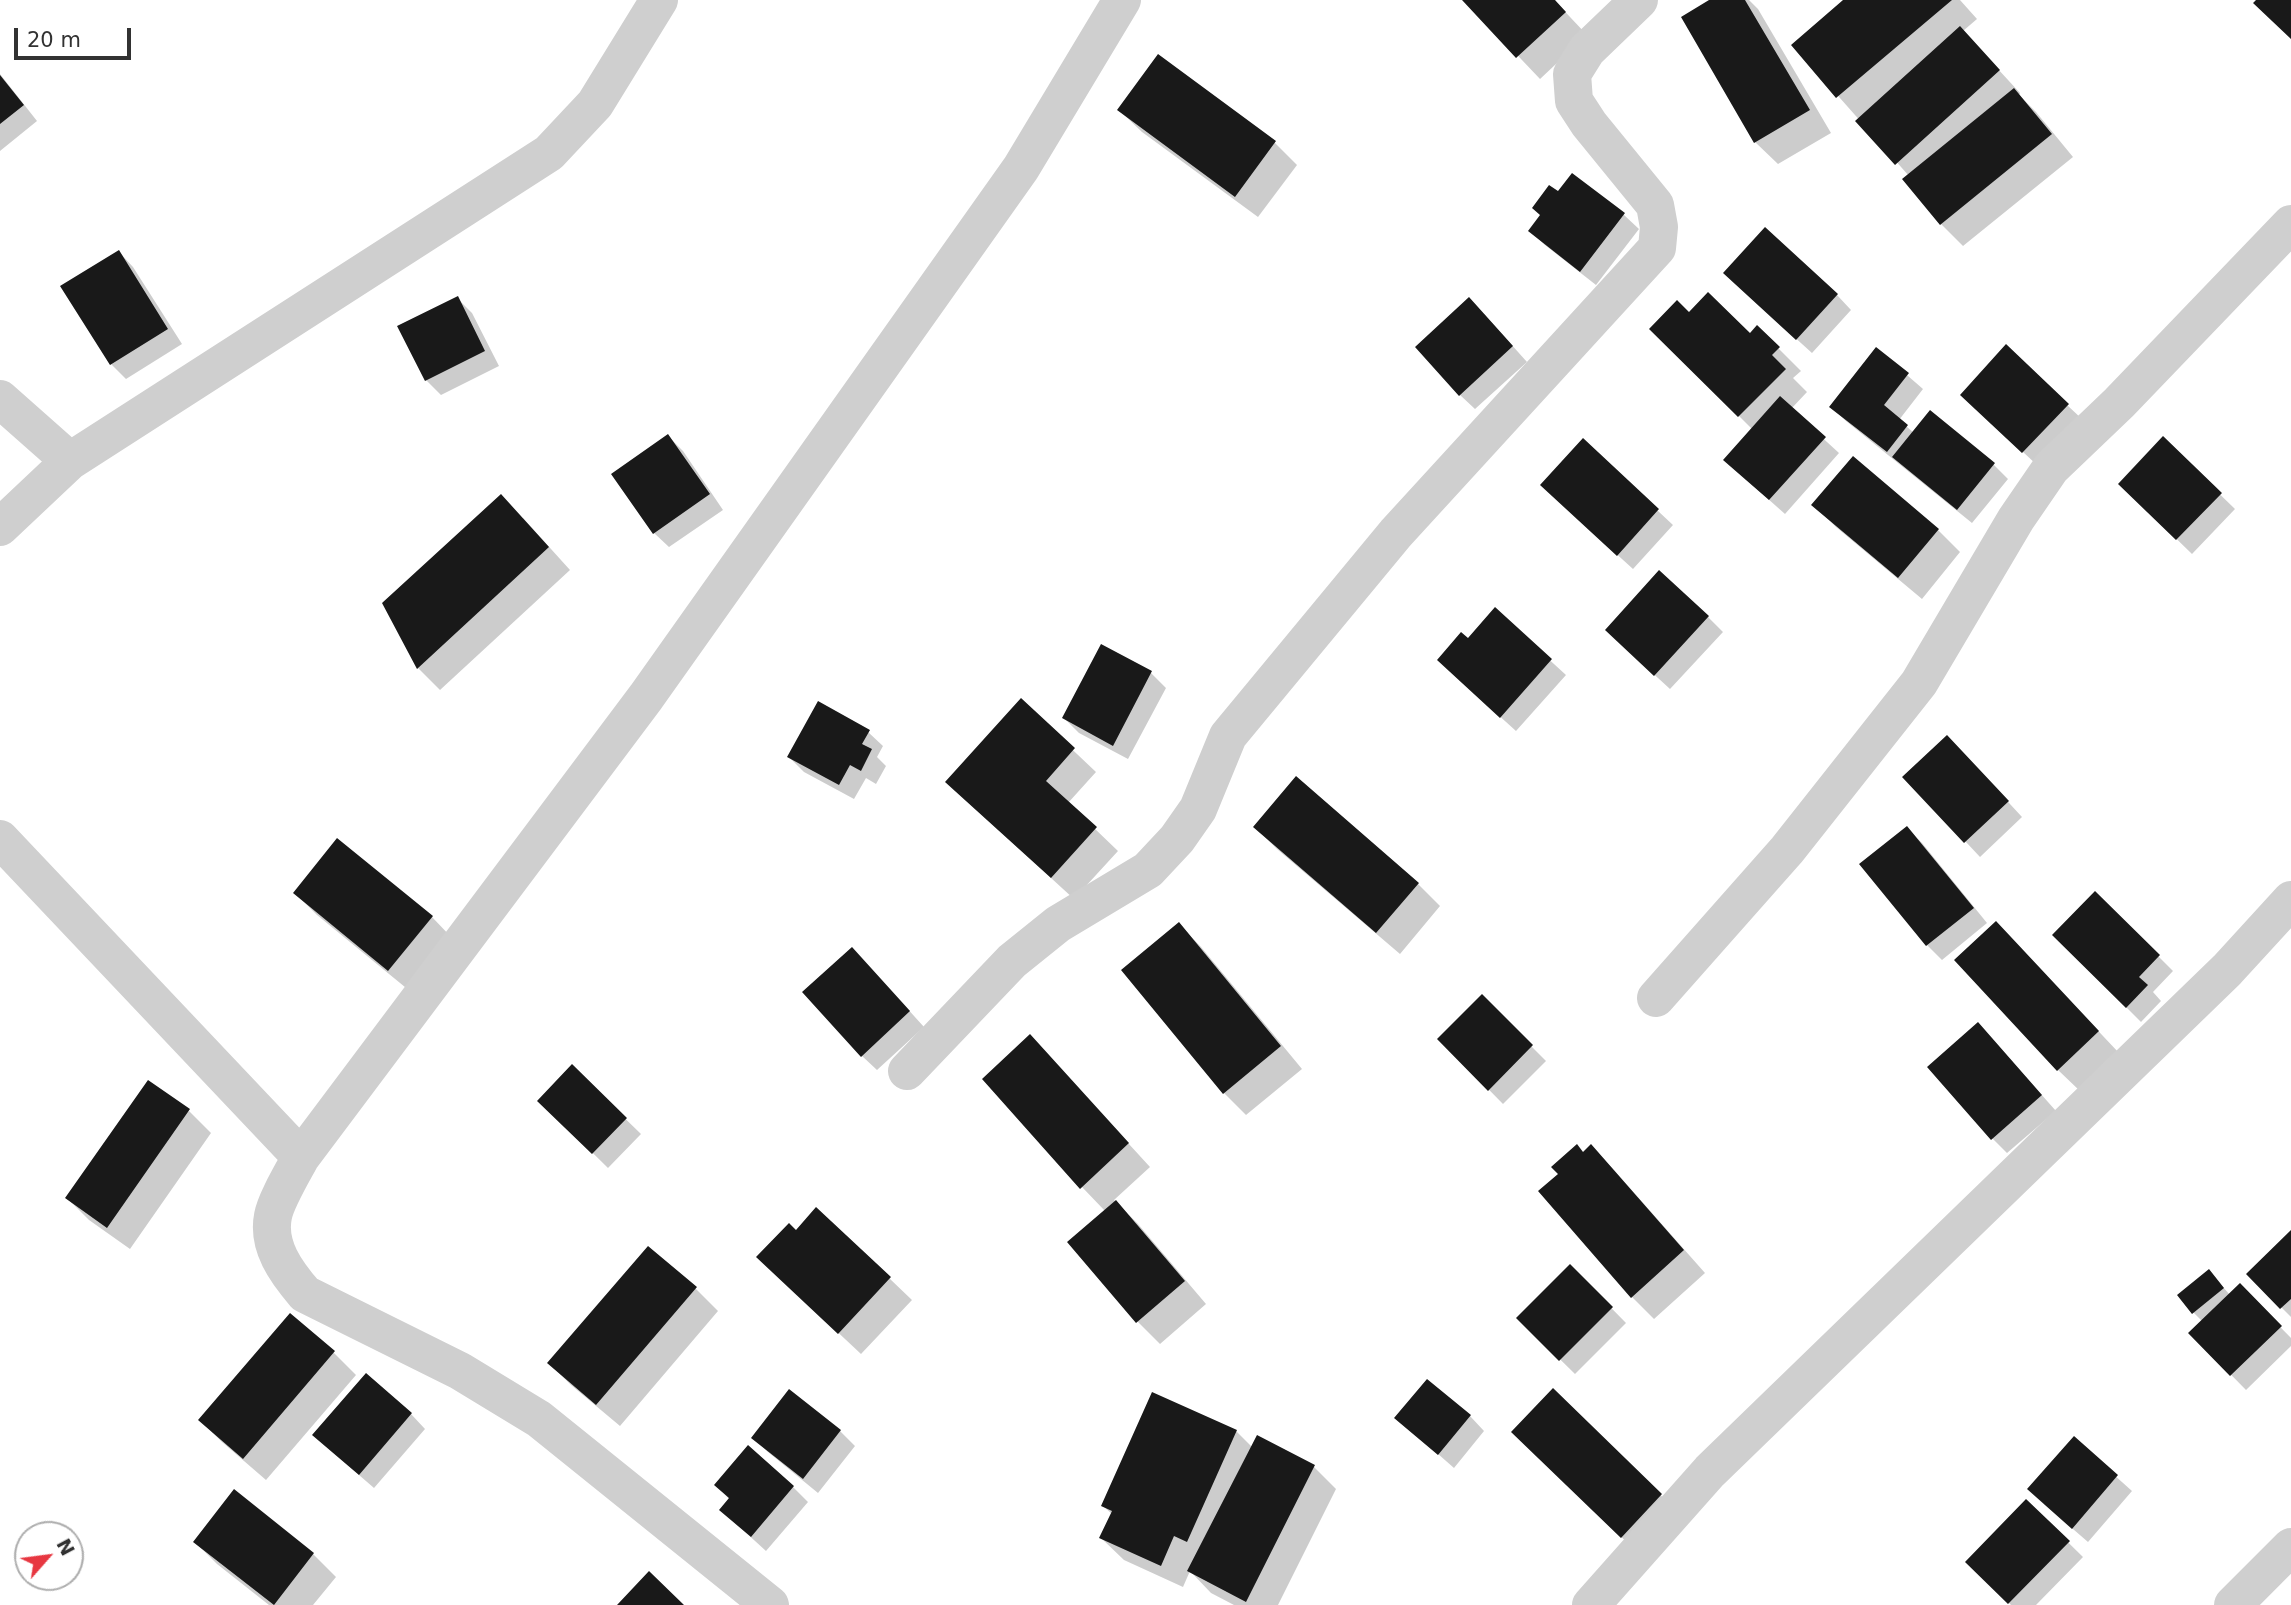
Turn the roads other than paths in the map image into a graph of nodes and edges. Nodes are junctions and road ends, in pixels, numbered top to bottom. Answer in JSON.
{"nodes":[{"id":1,"x":659,"y":0,"type":"edge"},
{"id":2,"x":1122,"y":0,"type":"edge"},
{"id":3,"x":1639,"y":0,"type":"edge"},
{"id":4,"x":2291,"y":224,"type":"edge"},
{"id":5,"x":0,"y":399,"type":"edge"},
{"id":6,"x":70,"y":461,"type":"junction"},
{"id":7,"x":0,"y":527,"type":"edge"},
{"id":8,"x":0,"y":839,"type":"edge"},
{"id":9,"x":2291,"y":900,"type":"edge"},
{"id":10,"x":1656,"y":998,"type":"dead end"},
{"id":11,"x":906,"y":1071,"type":"dead end"},
{"id":12,"x":301,"y":1157,"type":"junction"},
{"id":13,"x":2291,"y":1547,"type":"edge"},
{"id":14,"x":770,"y":1605,"type":"edge"},
{"id":15,"x":1591,"y":1605,"type":"edge"},
{"id":16,"x":2234,"y":1605,"type":"edge"}],
"edges":[{"from":1,"to":6,"type":"street"},
{"from":2,"to":12,"type":"street"},
{"from":3,"to":11,"type":"street"},
{"from":4,"to":10,"type":"street"},
{"from":5,"to":6,"type":"street"},
{"from":6,"to":7,"type":"street"},
{"from":8,"to":12,"type":"street"},
{"from":9,"to":15,"type":"street"},
{"from":12,"to":14,"type":"street"},
{"from":13,"to":16,"type":"street"}]}
